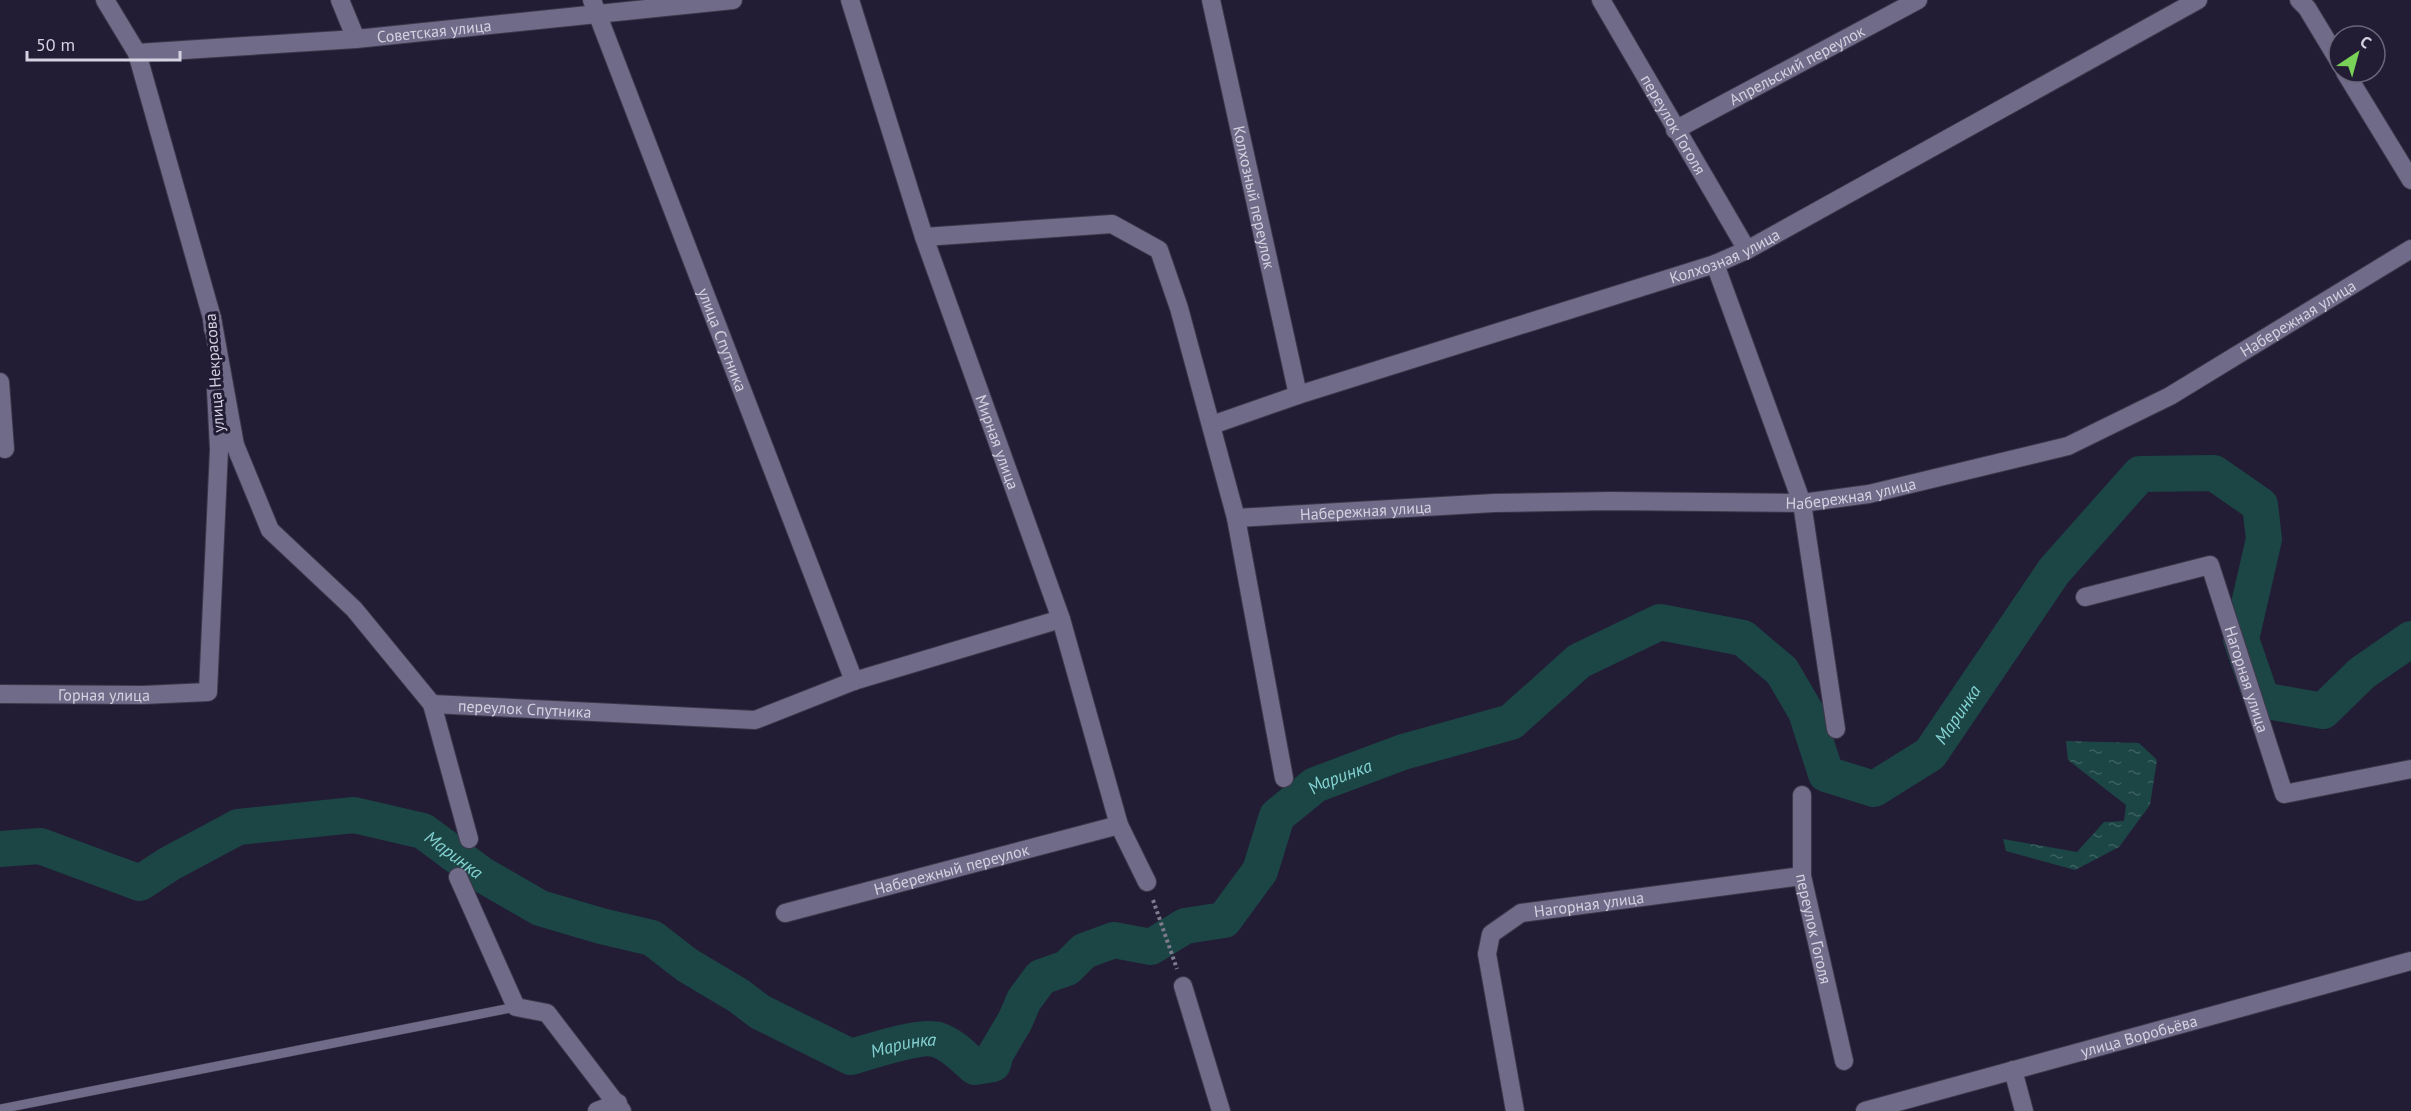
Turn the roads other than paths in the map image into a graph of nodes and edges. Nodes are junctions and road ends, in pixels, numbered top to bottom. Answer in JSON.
{"nodes":[{"id":1,"x":105,"y":0,"type":"edge"},
{"id":2,"x":340,"y":0,"type":"edge"},
{"id":3,"x":733,"y":0,"type":"edge"},
{"id":4,"x":850,"y":0,"type":"edge"},
{"id":5,"x":1211,"y":0,"type":"edge"},
{"id":6,"x":1601,"y":0,"type":"edge"},
{"id":7,"x":1918,"y":0,"type":"edge"},
{"id":8,"x":2198,"y":0,"type":"edge"},
{"id":9,"x":2299,"y":0,"type":"edge"},
{"id":10,"x":595,"y":7,"type":"edge"},
{"id":11,"x":356,"y":39,"type":"junction"},
{"id":12,"x":2327,"y":41,"type":"edge"},
{"id":13,"x":137,"y":53,"type":"junction"},
{"id":14,"x":2352,"y":84,"type":"edge"},
{"id":15,"x":1675,"y":130,"type":"junction"},
{"id":16,"x":2411,"y":180,"type":"edge"},
{"id":17,"x":924,"y":237,"type":"junction"},
{"id":18,"x":2411,"y":249,"type":"edge"},
{"id":19,"x":1747,"y":250,"type":"junction"},
{"id":20,"x":1715,"y":264,"type":"junction"},
{"id":21,"x":212,"y":318,"type":"junction"},
{"id":22,"x":0,"y":382,"type":"edge"},
{"id":23,"x":1298,"y":395,"type":"junction"},
{"id":24,"x":1212,"y":425,"type":"junction"},
{"id":25,"x":6,"y":449,"type":"dead end"},
{"id":26,"x":1802,"y":503,"type":"junction"},
{"id":27,"x":1236,"y":518,"type":"junction"},
{"id":28,"x":2085,"y":597,"type":"dead end"},
{"id":29,"x":1061,"y":619,"type":"junction"},
{"id":30,"x":854,"y":681,"type":"junction"},
{"id":31,"x":208,"y":692,"type":"joint"},
{"id":32,"x":0,"y":694,"type":"edge"},
{"id":33,"x":432,"y":704,"type":"junction"},
{"id":34,"x":1836,"y":729,"type":"dead end"},
{"id":35,"x":2411,"y":769,"type":"edge"},
{"id":36,"x":1284,"y":778,"type":"dead end"},
{"id":37,"x":1802,"y":795,"type":"dead end"},
{"id":38,"x":1119,"y":825,"type":"junction"},
{"id":39,"x":470,"y":839,"type":"dead end"},
{"id":40,"x":1802,"y":876,"type":"junction"},
{"id":41,"x":459,"y":877,"type":"dead end"},
{"id":42,"x":1147,"y":882,"type":"road end"},
{"id":43,"x":786,"y":913,"type":"dead end"},
{"id":44,"x":2411,"y":961,"type":"edge"},
{"id":45,"x":1183,"y":986,"type":"road end"},
{"id":46,"x":516,"y":1007,"type":"junction"},
{"id":47,"x":1844,"y":1061,"type":"dead end"},
{"id":48,"x":2013,"y":1070,"type":"junction"},
{"id":49,"x":620,"y":1107,"type":"edge"},
{"id":50,"x":0,"y":1109,"type":"edge"},
{"id":51,"x":597,"y":1111,"type":"edge"},
{"id":52,"x":1221,"y":1111,"type":"edge"},
{"id":53,"x":1515,"y":1111,"type":"edge"},
{"id":54,"x":1864,"y":1111,"type":"edge"},
{"id":55,"x":2024,"y":1111,"type":"edge"}],
"edges":[{"from":1,"to":13,"type":"street","name":"улица Некрасова"},
{"from":2,"to":11,"type":"street"},
{"from":3,"to":10,"type":"street","name":"Советская улица"},
{"from":4,"to":17,"type":"street","name":"Мирная улица"},
{"from":5,"to":23,"type":"street","name":"Колхозный переулок"},
{"from":6,"to":15,"type":"street","name":"переулок Гоголя"},
{"from":7,"to":15,"type":"street","name":"Апрельский переулок"},
{"from":8,"to":19,"type":"street","name":"Колхозная улица"},
{"from":9,"to":12,"type":"street"},
{"from":10,"to":11,"type":"street","name":"Советская улица"},
{"from":10,"to":30,"type":"street","name":"улица Спутника"},
{"from":11,"to":13,"type":"street","name":"Советская улица"},
{"from":13,"to":21,"type":"street","name":"улица Некрасова"},
{"from":14,"to":16,"type":"street"},
{"from":15,"to":19,"type":"street","name":"переулок Гоголя"},
{"from":17,"to":24,"type":"street"},
{"from":17,"to":29,"type":"street","name":"Мирная улица"},
{"from":18,"to":26,"type":"street","name":"Набережная улица"},
{"from":19,"to":20,"type":"street","name":"Колхозная улица"},
{"from":20,"to":23,"type":"street","name":"Колхозная улица"},
{"from":20,"to":26,"type":"street"},
{"from":21,"to":31,"type":"street","name":"улица Некрасова"},
{"from":21,"to":33,"type":"street"},
{"from":22,"to":25,"type":"street"},
{"from":23,"to":24,"type":"street","name":"Колхозная улица"},
{"from":24,"to":27,"type":"street"},
{"from":26,"to":27,"type":"street","name":"Набережная улица"},
{"from":26,"to":34,"type":"street"},
{"from":27,"to":36,"type":"street"},
{"from":28,"to":35,"type":"street","name":"Нагорная улица"},
{"from":29,"to":30,"type":"street","name":"переулок Спутника"},
{"from":29,"to":38,"type":"street","name":"Мирная улица"},
{"from":30,"to":33,"type":"street","name":"переулок Спутника"},
{"from":31,"to":32,"type":"street","name":"Горная улица"},
{"from":33,"to":39,"type":"street"},
{"from":37,"to":40,"type":"street","name":"переулок Гоголя"},
{"from":38,"to":42,"type":"street","name":"Мирная улица"},
{"from":38,"to":43,"type":"street","name":"Набережный переулок"},
{"from":40,"to":47,"type":"street","name":"переулок Гоголя"},
{"from":40,"to":53,"type":"street","name":"Нагорная улица"},
{"from":41,"to":46,"type":"street"},
{"from":44,"to":48,"type":"street","name":"улица Воробьёва"},
{"from":45,"to":52,"type":"street"},
{"from":46,"to":49,"type":"street"},
{"from":46,"to":50,"type":"lane"},
{"from":48,"to":54,"type":"street","name":"улица Воробьёва"},
{"from":48,"to":55,"type":"street"},
{"from":49,"to":51,"type":"street"}]}
